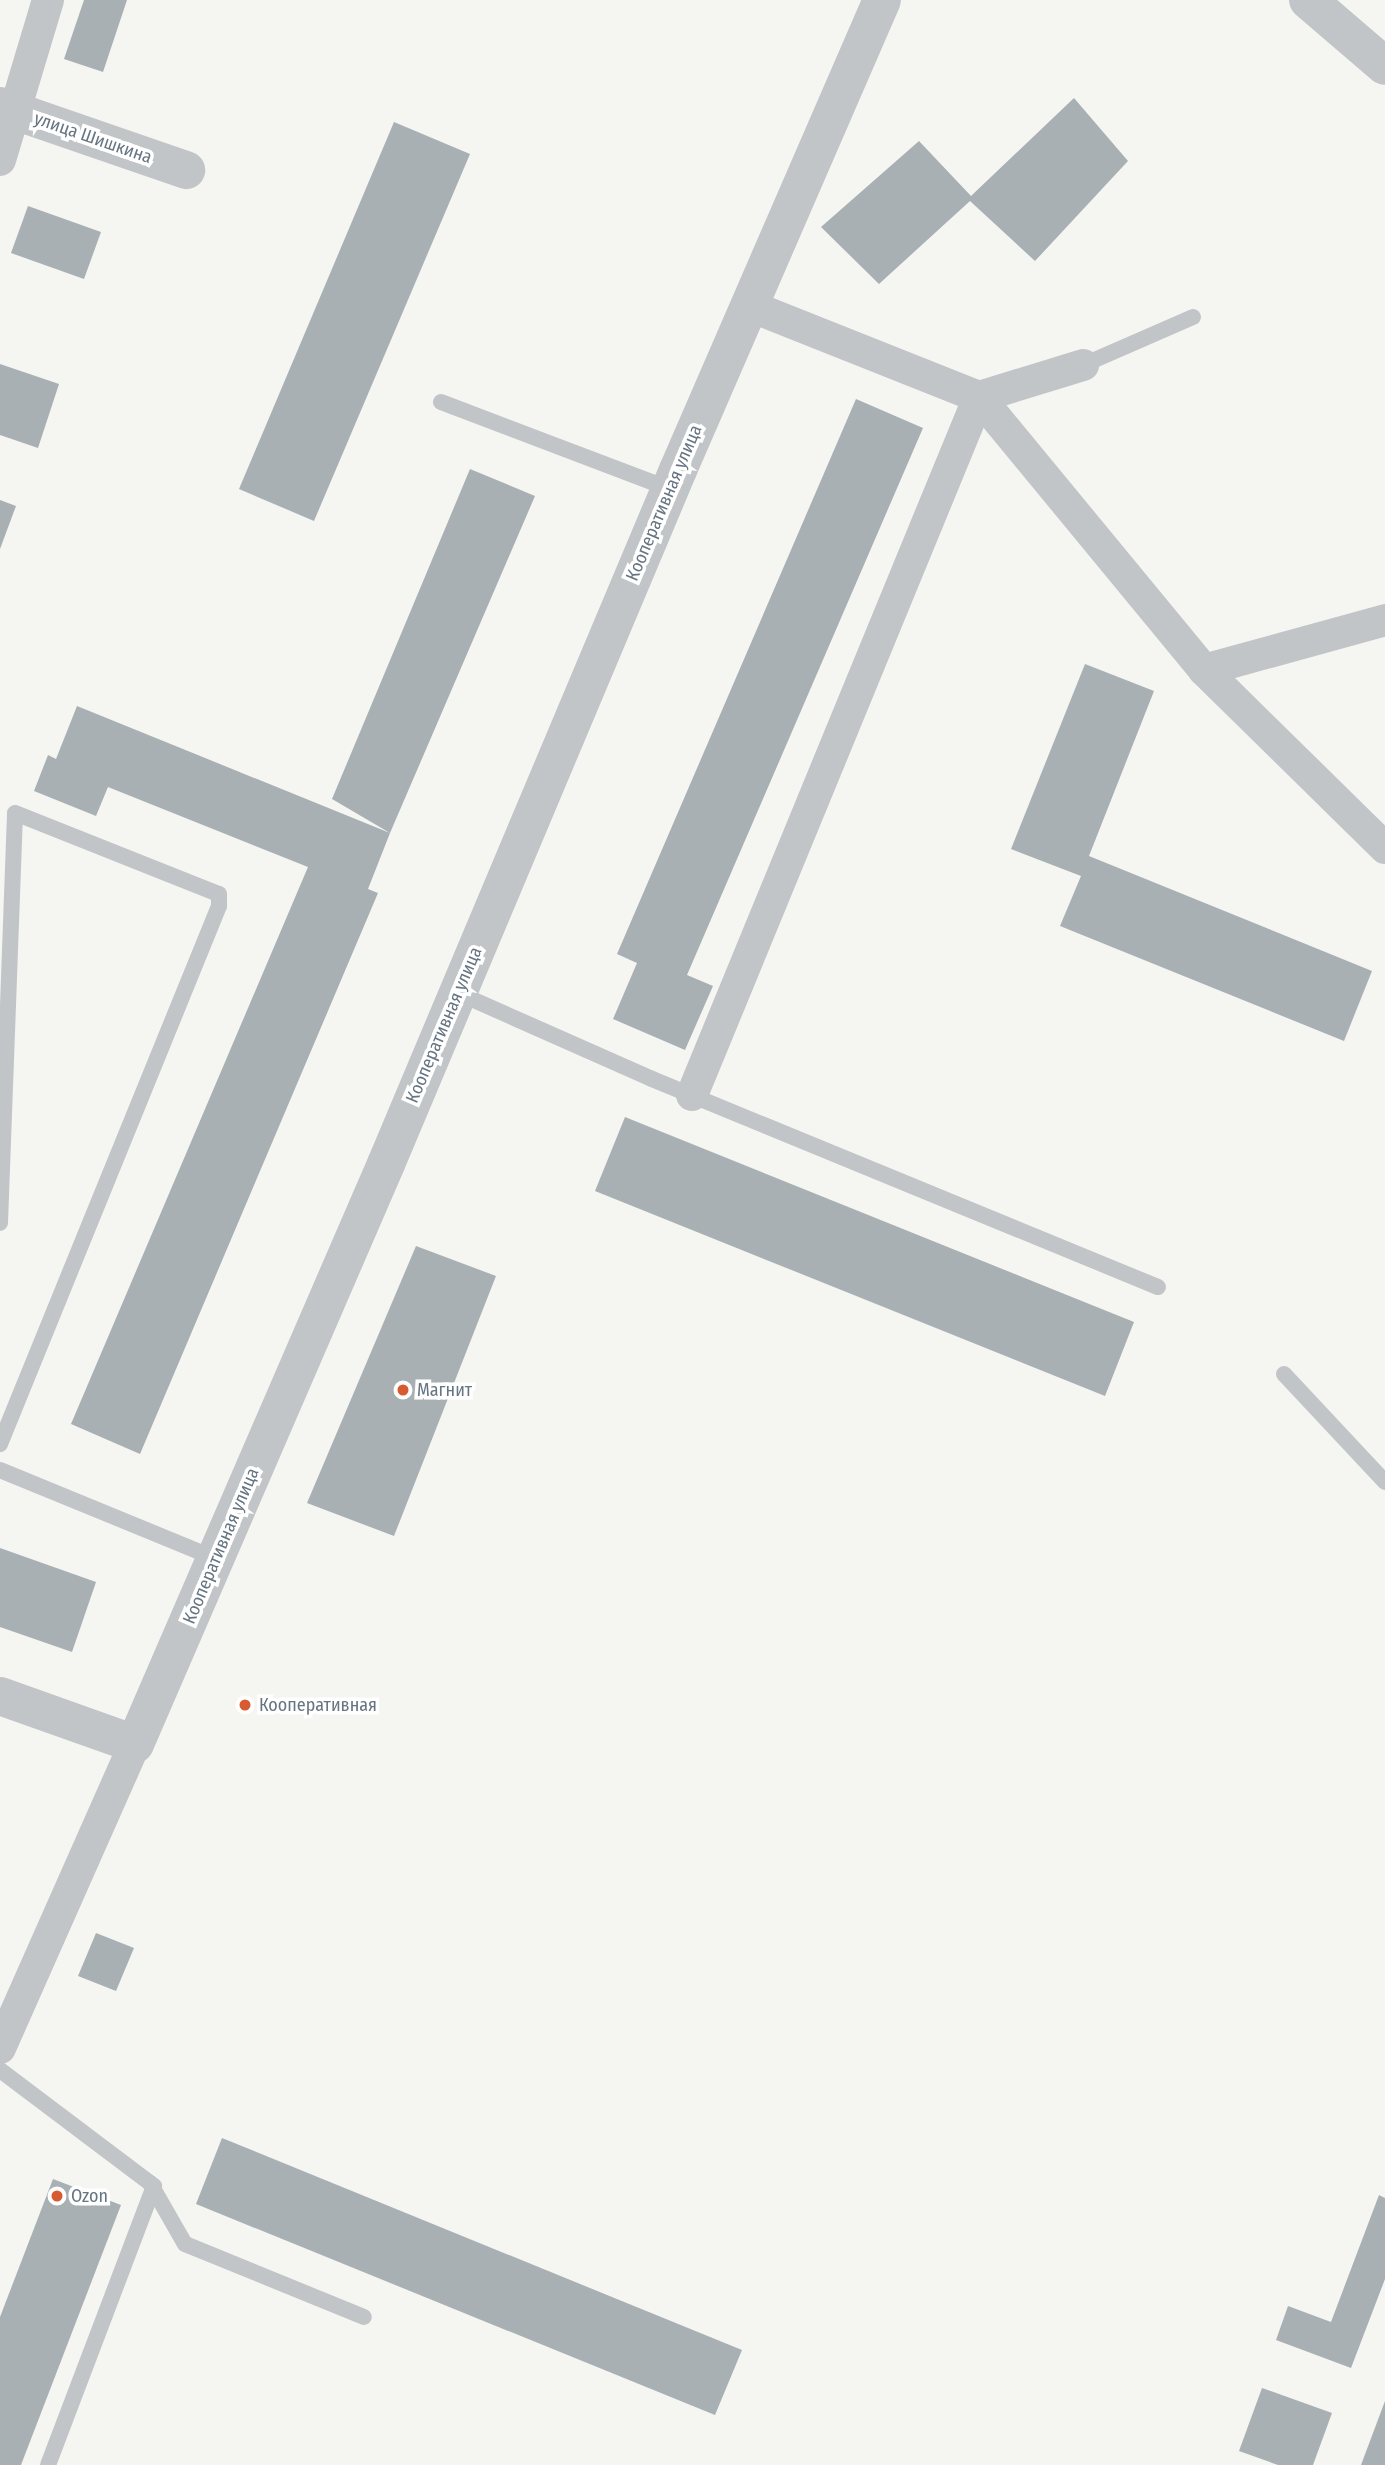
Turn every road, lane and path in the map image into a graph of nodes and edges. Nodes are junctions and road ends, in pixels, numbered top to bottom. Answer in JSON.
{"nodes":[{"id":1,"x":48,"y":0,"type":"edge"},
{"id":2,"x":882,"y":0,"type":"edge"},
{"id":3,"x":1308,"y":0,"type":"edge"},
{"id":4,"x":1385,"y":66,"type":"edge"},
{"id":5,"x":7,"y":108,"type":"edge"},
{"id":6,"x":0,"y":160,"type":"edge"},
{"id":7,"x":186,"y":170,"type":"dead end"},
{"id":8,"x":750,"y":306,"type":"junction"},
{"id":9,"x":1193,"y":317,"type":"dead end"},
{"id":10,"x":1083,"y":366,"type":"joint"},
{"id":11,"x":979,"y":397,"type":"junction"},
{"id":12,"x":441,"y":402,"type":"dead end"},
{"id":13,"x":670,"y":489,"type":"junction"},
{"id":14,"x":1385,"y":620,"type":"edge"},
{"id":15,"x":1204,"y":670,"type":"junction"},
{"id":16,"x":1385,"y":848,"type":"edge"},
{"id":17,"x":458,"y":993,"type":"junction"},
{"id":18,"x":692,"y":1095,"type":"junction"},
{"id":19,"x":0,"y":1223,"type":"edge"},
{"id":20,"x":1158,"y":1287,"type":"dead end"},
{"id":21,"x":1284,"y":1374,"type":"dead end"},
{"id":22,"x":0,"y":1444,"type":"edge"},
{"id":23,"x":0,"y":1470,"type":"edge"},
{"id":24,"x":1385,"y":1482,"type":"edge"},
{"id":25,"x":215,"y":1558,"type":"junction"},
{"id":26,"x":0,"y":1696,"type":"edge"},
{"id":27,"x":135,"y":1744,"type":"junction"},
{"id":28,"x":0,"y":2048,"type":"edge"},
{"id":29,"x":154,"y":2186,"type":"junction"},
{"id":30,"x":364,"y":2317,"type":"dead end"},
{"id":31,"x":48,"y":2465,"type":"edge"}],
"edges":[{"from":1,"to":5,"type":"street"},
{"from":2,"to":8,"type":"street","name":"Кооперативная улица"},
{"from":3,"to":4,"type":"street"},
{"from":5,"to":6,"type":"street"},
{"from":5,"to":7,"type":"street","name":"улица Шишкина"},
{"from":8,"to":11,"type":"street"},
{"from":8,"to":13,"type":"street","name":"Кооперативная улица"},
{"from":9,"to":10,"type":"lane"},
{"from":10,"to":11,"type":"street"},
{"from":11,"to":15,"type":"street"},
{"from":11,"to":18,"type":"street"},
{"from":12,"to":13,"type":"lane"},
{"from":13,"to":17,"type":"street","name":"Кооперативная улица"},
{"from":14,"to":15,"type":"street"},
{"from":15,"to":16,"type":"street"},
{"from":17,"to":18,"type":"lane"},
{"from":17,"to":25,"type":"street","name":"Кооперативная улица"},
{"from":18,"to":20,"type":"lane"},
{"from":19,"to":22,"type":"lane"},
{"from":21,"to":24,"type":"lane"},
{"from":23,"to":25,"type":"lane"},
{"from":25,"to":27,"type":"street","name":"Кооперативная улица"},
{"from":26,"to":27,"type":"street"},
{"from":27,"to":28,"type":"street","name":"Кооперативная улица"},
{"from":29,"to":29,"type":"lane"},
{"from":29,"to":30,"type":"lane"},
{"from":29,"to":31,"type":"lane"}]}
